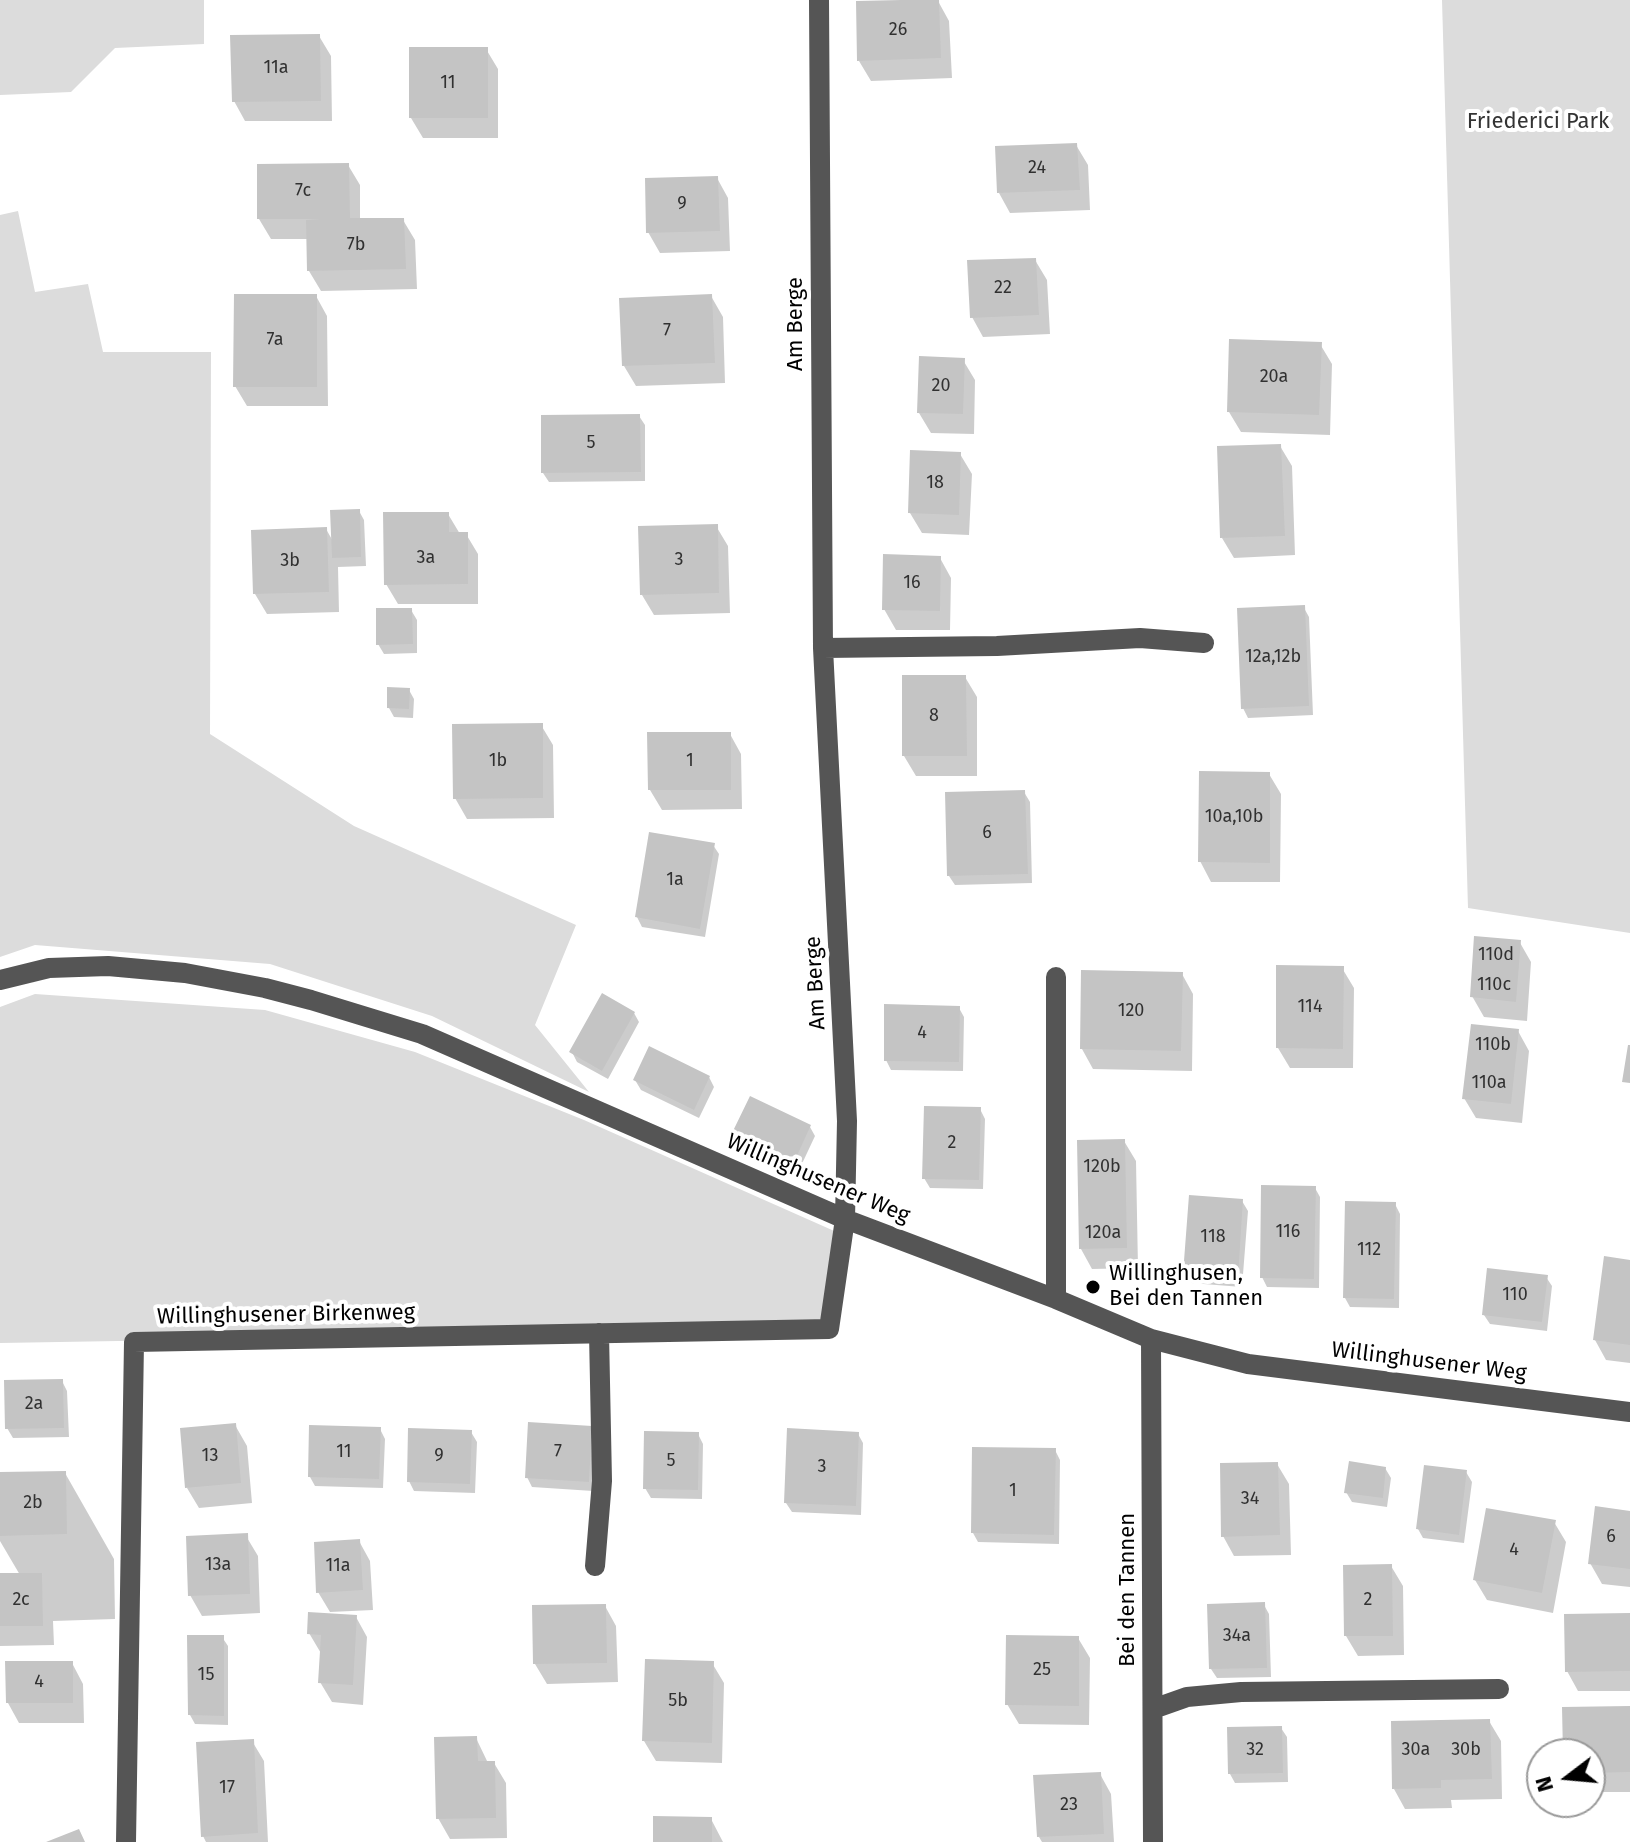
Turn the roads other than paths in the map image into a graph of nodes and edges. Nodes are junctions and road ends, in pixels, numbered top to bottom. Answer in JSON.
{"nodes":[{"id":1,"x":819,"y":0,"type":"edge"},
{"id":2,"x":1204,"y":643,"type":"dead end"},
{"id":3,"x":823,"y":648,"type":"junction"},
{"id":4,"x":1056,"y":977,"type":"dead end"},
{"id":5,"x":0,"y":980,"type":"edge"},
{"id":6,"x":845,"y":1219,"type":"junction"},
{"id":7,"x":1056,"y":1299,"type":"junction"},
{"id":8,"x":599,"y":1333,"type":"junction"},
{"id":9,"x":1151,"y":1339,"type":"junction"},
{"id":10,"x":1630,"y":1412,"type":"edge"},
{"id":11,"x":595,"y":1566,"type":"dead end"},
{"id":12,"x":1499,"y":1689,"type":"dead end"},
{"id":13,"x":1153,"y":1709,"type":"junction"},
{"id":14,"x":126,"y":1842,"type":"edge"},
{"id":15,"x":1153,"y":1842,"type":"edge"}],
"edges":[{"from":1,"to":3,"type":"street","name":"Am Berge"},
{"from":2,"to":3,"type":"street"},
{"from":3,"to":6,"type":"street","name":"Am Berge"},
{"from":4,"to":7,"type":"street"},
{"from":5,"to":6,"type":"street","name":"Willinghusener Weg"},
{"from":6,"to":7,"type":"street","name":"Willinghusener Weg"},
{"from":6,"to":8,"type":"street","name":"Willinghusener Birkenweg"},
{"from":7,"to":9,"type":"street","name":"Willinghusener Weg"},
{"from":8,"to":11,"type":"street"},
{"from":8,"to":14,"type":"street","name":"Willinghusener Birkenweg"},
{"from":9,"to":10,"type":"street","name":"Willinghusener Weg"},
{"from":9,"to":13,"type":"street","name":"Bei den Tannen"},
{"from":12,"to":13,"type":"street"},
{"from":13,"to":15,"type":"street","name":"Bei den Tannen"}]}
